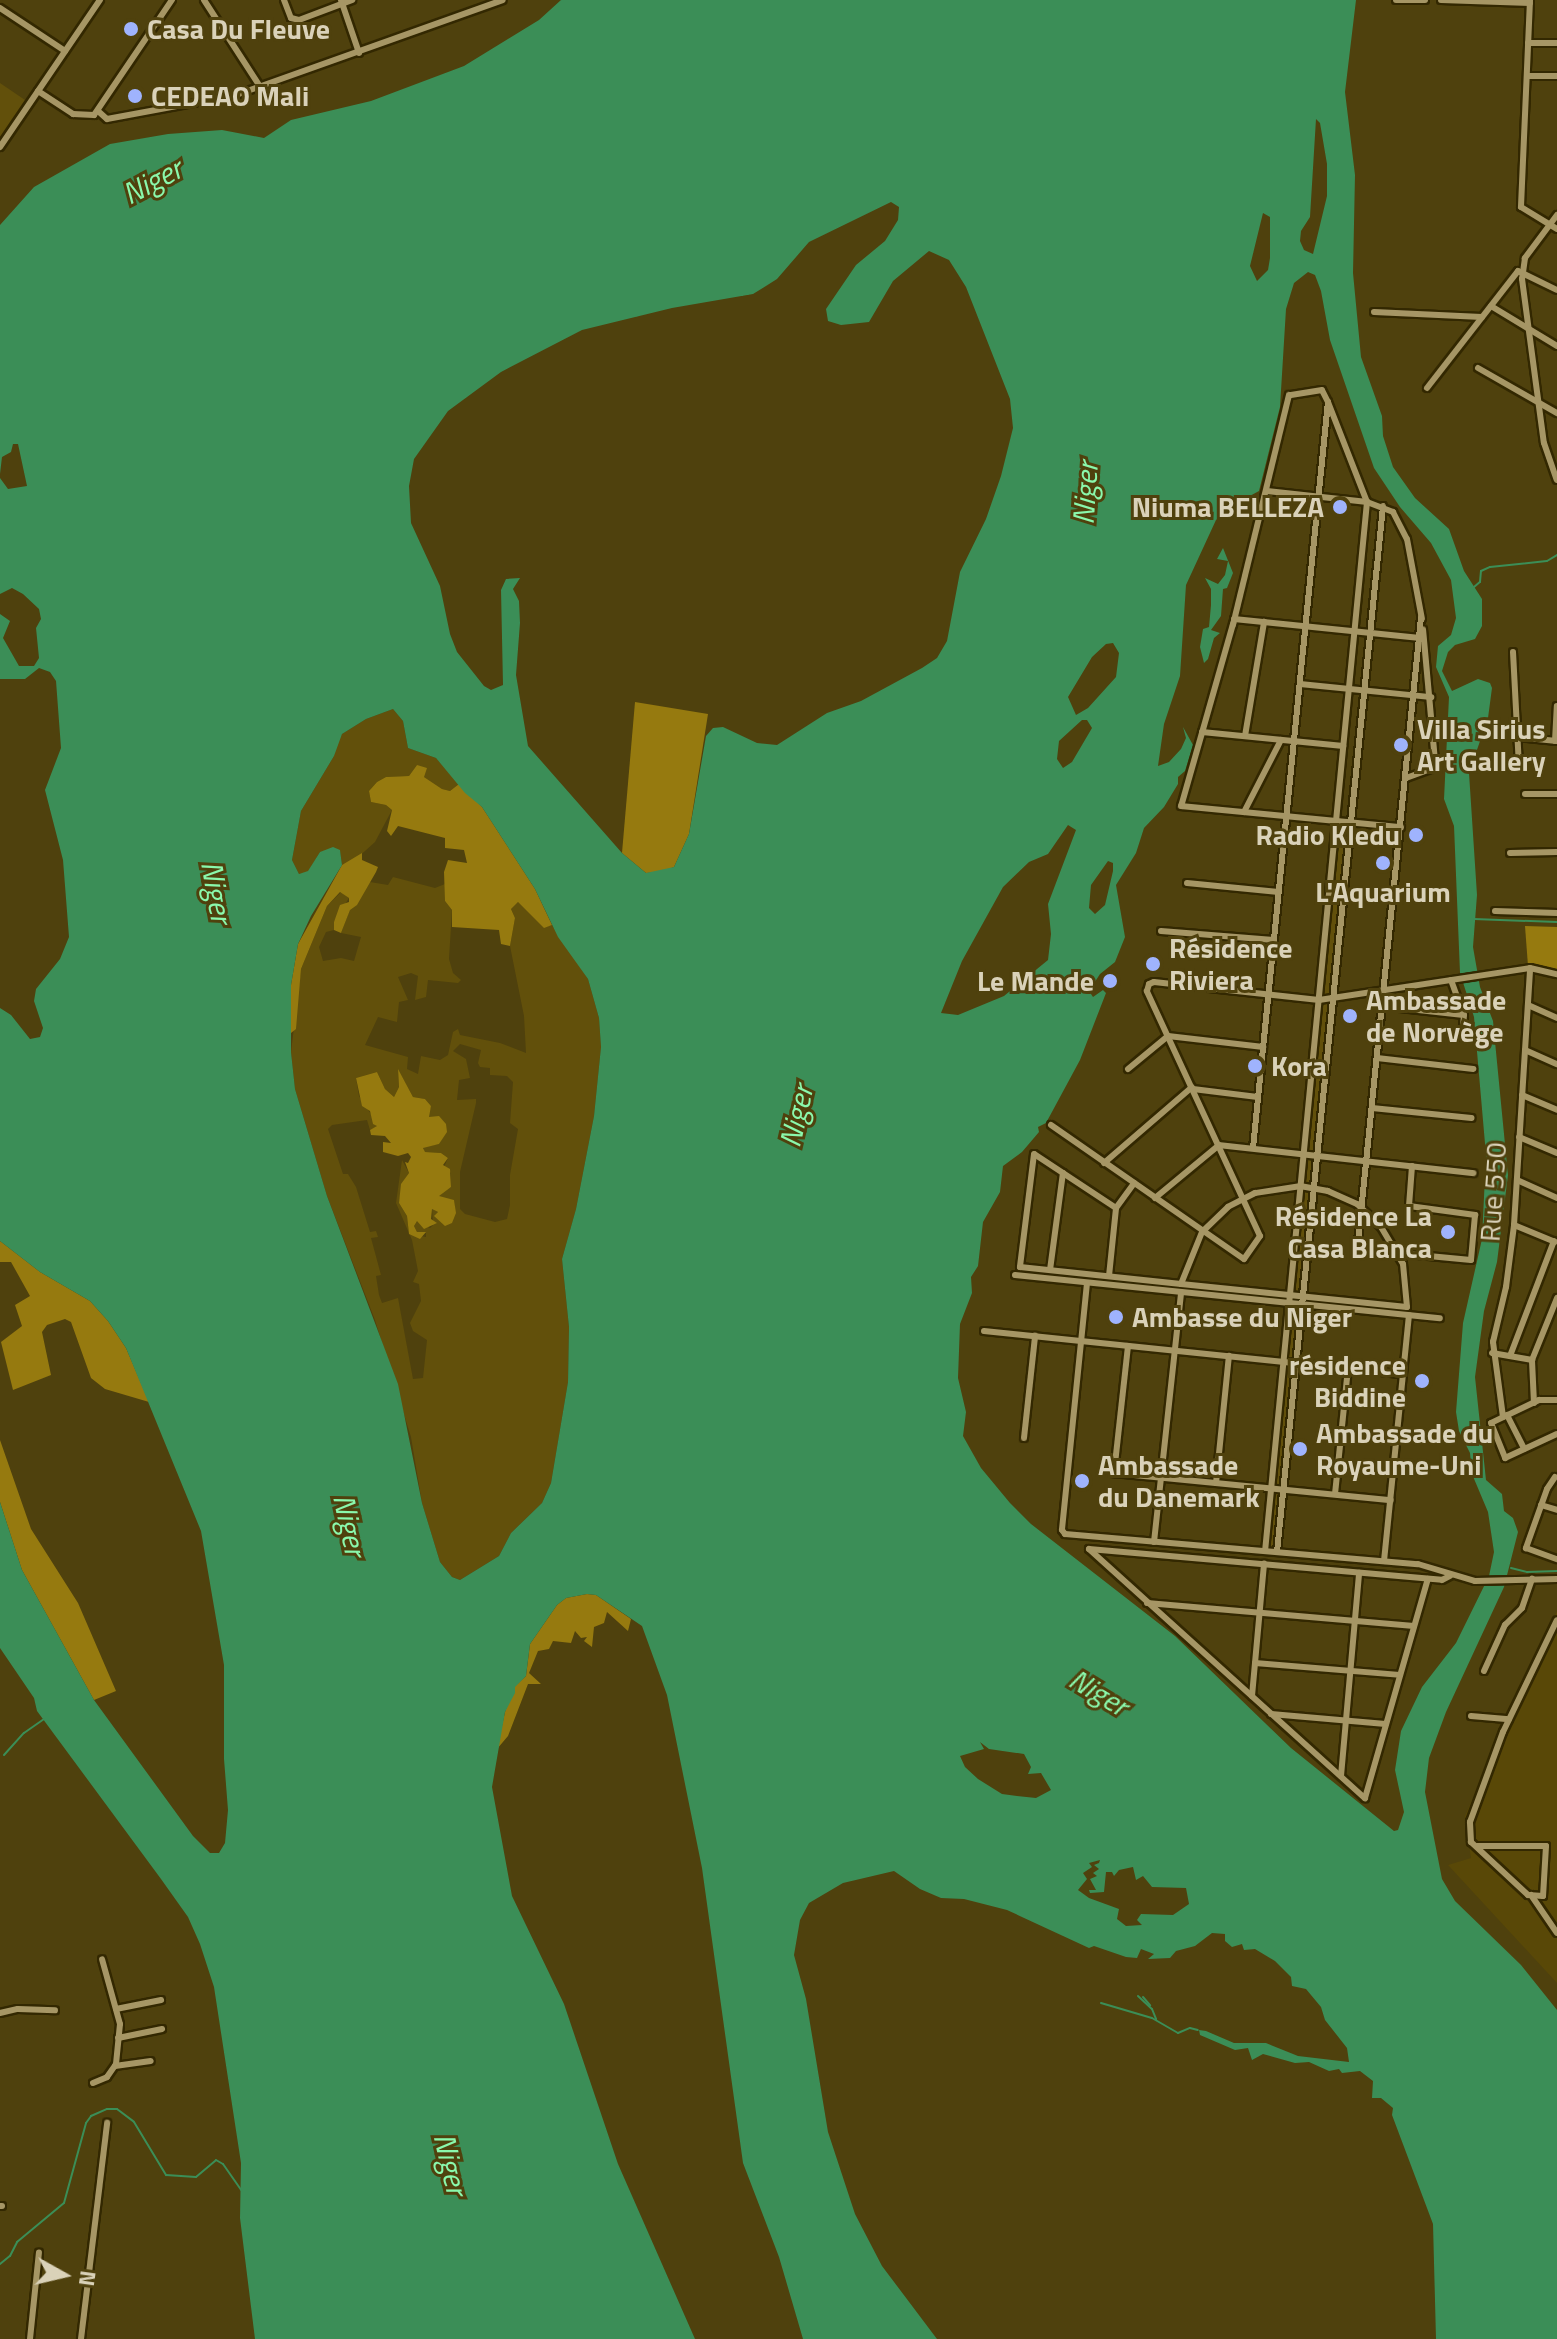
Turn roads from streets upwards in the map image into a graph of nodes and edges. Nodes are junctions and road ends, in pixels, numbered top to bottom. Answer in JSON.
{"nodes":[{"id":1,"x":100,"y":0,"type":"edge"},
{"id":2,"x":172,"y":0,"type":"edge"},
{"id":3,"x":204,"y":0,"type":"edge"},
{"id":4,"x":284,"y":0,"type":"edge"},
{"id":5,"x":352,"y":0,"type":"edge"},
{"id":6,"x":503,"y":0,"type":"edge"},
{"id":7,"x":1396,"y":0,"type":"edge"},
{"id":8,"x":1425,"y":0,"type":"edge"},
{"id":9,"x":1441,"y":0,"type":"edge"},
{"id":10,"x":342,"y":2,"type":"edge"},
{"id":11,"x":1530,"y":2,"type":"edge"},
{"id":12,"x":0,"y":8,"type":"edge"},
{"id":13,"x":1528,"y":43,"type":"junction"},
{"id":14,"x":1557,"y":43,"type":"edge"},
{"id":15,"x":65,"y":51,"type":"junction"},
{"id":16,"x":359,"y":53,"type":"junction"},
{"id":17,"x":1527,"y":76,"type":"junction"},
{"id":18,"x":1557,"y":76,"type":"edge"},
{"id":19,"x":261,"y":88,"type":"junction"},
{"id":20,"x":38,"y":91,"type":"junction"},
{"id":21,"x":98,"y":111,"type":"junction"},
{"id":22,"x":0,"y":147,"type":"edge"},
{"id":23,"x":1557,"y":215,"type":"edge"},
{"id":24,"x":1550,"y":225,"type":"junction"},
{"id":25,"x":1557,"y":229,"type":"edge"},
{"id":26,"x":1523,"y":272,"type":"junction"},
{"id":27,"x":1557,"y":290,"type":"edge"},
{"id":28,"x":1491,"y":306,"type":"junction"},
{"id":29,"x":1374,"y":312,"type":"dead end"},
{"id":30,"x":1482,"y":317,"type":"junction"},
{"id":31,"x":1528,"y":329,"type":"junction"},
{"id":32,"x":1557,"y":346,"type":"edge"},
{"id":33,"x":1478,"y":368,"type":"dead end"},
{"id":34,"x":1427,"y":388,"type":"dead end"},
{"id":35,"x":1328,"y":402,"type":"junction"},
{"id":36,"x":1538,"y":403,"type":"junction"},
{"id":37,"x":1557,"y":413,"type":"edge"},
{"id":38,"x":1557,"y":480,"type":"edge"},
{"id":39,"x":1267,"y":491,"type":"junction"},
{"id":40,"x":1318,"y":497,"type":"junction"},
{"id":41,"x":1367,"y":502,"type":"junction"},
{"id":42,"x":1383,"y":506,"type":"junction"},
{"id":43,"x":1421,"y":617,"type":"junction"},
{"id":44,"x":1234,"y":619,"type":"junction"},
{"id":45,"x":1264,"y":622,"type":"junction"},
{"id":46,"x":1306,"y":626,"type":"junction"},
{"id":47,"x":1355,"y":631,"type":"junction"},
{"id":48,"x":1370,"y":633,"type":"junction"},
{"id":49,"x":1420,"y":638,"type":"junction"},
{"id":50,"x":1513,"y":652,"type":"dead end"},
{"id":51,"x":1300,"y":684,"type":"junction"},
{"id":52,"x":1349,"y":689,"type":"junction"},
{"id":53,"x":1365,"y":690,"type":"junction"},
{"id":54,"x":1414,"y":695,"type":"junction"},
{"id":55,"x":1431,"y":697,"type":"junction"},
{"id":56,"x":1557,"y":706,"type":"edge"},
{"id":57,"x":1202,"y":732,"type":"junction"},
{"id":58,"x":1245,"y":736,"type":"junction"},
{"id":59,"x":1517,"y":737,"type":"junction"},
{"id":60,"x":1281,"y":740,"type":"junction"},
{"id":61,"x":1294,"y":741,"type":"junction"},
{"id":62,"x":1556,"y":741,"type":"edge"},
{"id":63,"x":1343,"y":746,"type":"junction"},
{"id":64,"x":1519,"y":765,"type":"dead end"},
{"id":65,"x":1406,"y":778,"type":"junction"},
{"id":66,"x":1525,"y":794,"type":"dead end"},
{"id":67,"x":1557,"y":794,"type":"edge"},
{"id":68,"x":1244,"y":812,"type":"junction"},
{"id":69,"x":1287,"y":816,"type":"junction"},
{"id":70,"x":1336,"y":821,"type":"junction"},
{"id":71,"x":1351,"y":822,"type":"junction"},
{"id":72,"x":1401,"y":827,"type":"junction"},
{"id":73,"x":1557,"y":852,"type":"edge"},
{"id":74,"x":1510,"y":853,"type":"dead end"},
{"id":75,"x":1187,"y":883,"type":"dead end"},
{"id":76,"x":1279,"y":892,"type":"junction"},
{"id":77,"x":1495,"y":911,"type":"dead end"},
{"id":78,"x":1557,"y":913,"type":"edge"},
{"id":79,"x":1161,"y":931,"type":"dead end"},
{"id":80,"x":1274,"y":940,"type":"junction"},
{"id":81,"x":1530,"y":968,"type":"junction"},
{"id":82,"x":1557,"y":974,"type":"edge"},
{"id":83,"x":1455,"y":980,"type":"junction"},
{"id":84,"x":1384,"y":991,"type":"junction"},
{"id":85,"x":1269,"y":994,"type":"junction"},
{"id":86,"x":1333,"y":999,"type":"junction"},
{"id":87,"x":1319,"y":1000,"type":"junction"},
{"id":88,"x":1528,"y":1005,"type":"junction"},
{"id":89,"x":1382,"y":1006,"type":"junction"},
{"id":90,"x":1464,"y":1015,"type":"junction"},
{"id":91,"x":1557,"y":1018,"type":"edge"},
{"id":92,"x":1168,"y":1036,"type":"junction"},
{"id":93,"x":1462,"y":1037,"type":"dead end"},
{"id":94,"x":1263,"y":1047,"type":"junction"},
{"id":95,"x":1525,"y":1050,"type":"junction"},
{"id":96,"x":1377,"y":1058,"type":"junction"},
{"id":97,"x":1557,"y":1064,"type":"edge"},
{"id":98,"x":1128,"y":1069,"type":"dead end"},
{"id":99,"x":1473,"y":1069,"type":"dead end"},
{"id":100,"x":1192,"y":1088,"type":"junction"},
{"id":101,"x":1522,"y":1095,"type":"junction"},
{"id":102,"x":1258,"y":1097,"type":"junction"},
{"id":103,"x":1372,"y":1108,"type":"junction"},
{"id":104,"x":1557,"y":1110,"type":"edge"},
{"id":105,"x":1472,"y":1118,"type":"dead end"},
{"id":106,"x":1051,"y":1125,"type":"dead end"},
{"id":107,"x":1519,"y":1137,"type":"junction"},
{"id":108,"x":1219,"y":1145,"type":"junction"},
{"id":109,"x":1253,"y":1148,"type":"junction"},
{"id":110,"x":1557,"y":1153,"type":"edge"},
{"id":111,"x":1304,"y":1154,"type":"junction"},
{"id":112,"x":1317,"y":1155,"type":"junction"},
{"id":113,"x":1367,"y":1161,"type":"junction"},
{"id":114,"x":1104,"y":1163,"type":"junction"},
{"id":115,"x":1412,"y":1166,"type":"junction"},
{"id":116,"x":1063,"y":1173,"type":"junction"},
{"id":117,"x":1473,"y":1173,"type":"dead end"},
{"id":118,"x":1517,"y":1180,"type":"junction"},
{"id":119,"x":1134,"y":1183,"type":"junction"},
{"id":120,"x":1301,"y":1186,"type":"junction"},
{"id":121,"x":1314,"y":1187,"type":"junction"},
{"id":122,"x":1155,"y":1198,"type":"junction"},
{"id":123,"x":1557,"y":1198,"type":"edge"},
{"id":124,"x":1244,"y":1199,"type":"junction"},
{"id":125,"x":1116,"y":1208,"type":"junction"},
{"id":126,"x":1362,"y":1208,"type":"junction"},
{"id":127,"x":1514,"y":1225,"type":"junction"},
{"id":128,"x":1202,"y":1232,"type":"junction"},
{"id":129,"x":1556,"y":1242,"type":"edge"},
{"id":130,"x":1397,"y":1253,"type":"junction"},
{"id":131,"x":1050,"y":1270,"type":"junction"},
{"id":132,"x":1015,"y":1275,"type":"dead end"},
{"id":133,"x":1109,"y":1276,"type":"junction"},
{"id":134,"x":1087,"y":1283,"type":"junction"},
{"id":135,"x":1181,"y":1288,"type":"junction"},
{"id":136,"x":1557,"y":1298,"type":"edge"},
{"id":137,"x":1290,"y":1299,"type":"junction"},
{"id":138,"x":1303,"y":1300,"type":"junction"},
{"id":139,"x":1409,"y":1315,"type":"junction"},
{"id":140,"x":1440,"y":1318,"type":"dead end"},
{"id":141,"x":984,"y":1331,"type":"dead end"},
{"id":142,"x":1035,"y":1336,"type":"junction"},
{"id":143,"x":1080,"y":1341,"type":"junction"},
{"id":144,"x":1128,"y":1346,"type":"junction"},
{"id":145,"x":1172,"y":1350,"type":"junction"},
{"id":146,"x":1492,"y":1353,"type":"junction"},
{"id":147,"x":1229,"y":1356,"type":"junction"},
{"id":148,"x":1510,"y":1356,"type":"junction"},
{"id":149,"x":1532,"y":1360,"type":"junction"},
{"id":150,"x":1284,"y":1362,"type":"junction"},
{"id":151,"x":1296,"y":1363,"type":"junction"},
{"id":152,"x":1348,"y":1368,"type":"junction"},
{"id":153,"x":1403,"y":1374,"type":"junction"},
{"id":154,"x":1557,"y":1400,"type":"edge"},
{"id":155,"x":1534,"y":1403,"type":"junction"},
{"id":156,"x":1505,"y":1416,"type":"junction"},
{"id":157,"x":1557,"y":1434,"type":"edge"},
{"id":158,"x":1024,"y":1438,"type":"dead end"},
{"id":159,"x":1524,"y":1449,"type":"junction"},
{"id":160,"x":1161,"y":1477,"type":"junction"},
{"id":161,"x":1555,"y":1477,"type":"edge"},
{"id":162,"x":1216,"y":1483,"type":"junction"},
{"id":163,"x":1271,"y":1488,"type":"junction"},
{"id":164,"x":1283,"y":1489,"type":"junction"},
{"id":165,"x":1335,"y":1494,"type":"junction"},
{"id":166,"x":1391,"y":1500,"type":"junction"},
{"id":167,"x":1541,"y":1505,"type":"junction"},
{"id":168,"x":1557,"y":1510,"type":"edge"},
{"id":169,"x":1154,"y":1542,"type":"junction"},
{"id":170,"x":1265,"y":1551,"type":"junction"},
{"id":171,"x":1277,"y":1552,"type":"junction"},
{"id":172,"x":1557,"y":1559,"type":"edge"},
{"id":173,"x":1384,"y":1561,"type":"junction"},
{"id":174,"x":1264,"y":1564,"type":"junction"},
{"id":175,"x":1359,"y":1573,"type":"junction"},
{"id":176,"x":1450,"y":1576,"type":"junction"},
{"id":177,"x":1428,"y":1579,"type":"junction"},
{"id":178,"x":1532,"y":1579,"type":"junction"},
{"id":179,"x":1557,"y":1579,"type":"edge"},
{"id":180,"x":1147,"y":1603,"type":"junction"},
{"id":181,"x":1260,"y":1613,"type":"junction"},
{"id":182,"x":1557,"y":1620,"type":"edge"},
{"id":183,"x":1355,"y":1621,"type":"junction"},
{"id":184,"x":1414,"y":1626,"type":"junction"},
{"id":185,"x":1255,"y":1663,"type":"junction"},
{"id":186,"x":1350,"y":1671,"type":"junction"},
{"id":187,"x":1484,"y":1671,"type":"dead end"},
{"id":188,"x":1400,"y":1675,"type":"junction"},
{"id":189,"x":1252,"y":1697,"type":"junction"},
{"id":190,"x":1271,"y":1714,"type":"junction"},
{"id":191,"x":1471,"y":1716,"type":"dead end"},
{"id":192,"x":1509,"y":1719,"type":"junction"},
{"id":193,"x":1346,"y":1720,"type":"junction"},
{"id":194,"x":1386,"y":1724,"type":"junction"},
{"id":195,"x":1341,"y":1776,"type":"junction"},
{"id":196,"x":1477,"y":1846,"type":"junction"},
{"id":197,"x":1531,"y":1895,"type":"junction"},
{"id":198,"x":1557,"y":1933,"type":"edge"},
{"id":199,"x":102,"y":1959,"type":"dead end"},
{"id":200,"x":161,"y":2000,"type":"dead end"},
{"id":201,"x":116,"y":2009,"type":"junction"},
{"id":202,"x":55,"y":2010,"type":"dead end"},
{"id":203,"x":0,"y":2013,"type":"edge"},
{"id":204,"x":162,"y":2029,"type":"dead end"},
{"id":205,"x":118,"y":2038,"type":"junction"},
{"id":206,"x":151,"y":2061,"type":"dead end"},
{"id":207,"x":115,"y":2066,"type":"junction"},
{"id":208,"x":93,"y":2083,"type":"dead end"},
{"id":209,"x":107,"y":2123,"type":"dead end"},
{"id":210,"x":39,"y":2252,"type":"dead end"},
{"id":211,"x":30,"y":2339,"type":"edge"},
{"id":212,"x":81,"y":2339,"type":"edge"}],
"edges":[{"from":1,"to":15,"type":"street"},
{"from":2,"to":21,"type":"street"},
{"from":3,"to":19,"type":"street"},
{"from":4,"to":10,"type":"street"},
{"from":5,"to":10,"type":"street"},
{"from":6,"to":16,"type":"street"},
{"from":7,"to":8,"type":"street"},
{"from":9,"to":11,"type":"street"},
{"from":10,"to":16,"type":"street"},
{"from":11,"to":13,"type":"street"},
{"from":12,"to":15,"type":"street"},
{"from":13,"to":14,"type":"street"},
{"from":13,"to":17,"type":"street"},
{"from":15,"to":20,"type":"street"},
{"from":16,"to":19,"type":"street"},
{"from":17,"to":18,"type":"street"},
{"from":17,"to":24,"type":"street"},
{"from":19,"to":21,"type":"street"},
{"from":20,"to":21,"type":"street"},
{"from":20,"to":22,"type":"street"},
{"from":23,"to":24,"type":"street"},
{"from":24,"to":25,"type":"street"},
{"from":24,"to":26,"type":"street"},
{"from":26,"to":27,"type":"street"},
{"from":26,"to":28,"type":"street"},
{"from":26,"to":31,"type":"street"},
{"from":28,"to":30,"type":"street"},
{"from":28,"to":31,"type":"street"},
{"from":29,"to":30,"type":"street"},
{"from":30,"to":34,"type":"street"},
{"from":31,"to":32,"type":"street"},
{"from":31,"to":36,"type":"street"},
{"from":33,"to":36,"type":"street"},
{"from":35,"to":39,"type":"street"},
{"from":35,"to":40,"type":"street"},
{"from":35,"to":41,"type":"street"},
{"from":36,"to":37,"type":"street"},
{"from":36,"to":38,"type":"street"},
{"from":39,"to":40,"type":"street"},
{"from":39,"to":44,"type":"street"},
{"from":40,"to":41,"type":"street"},
{"from":40,"to":46,"type":"street"},
{"from":41,"to":42,"type":"street"},
{"from":41,"to":47,"type":"street"},
{"from":42,"to":43,"type":"street"},
{"from":42,"to":48,"type":"street"},
{"from":43,"to":49,"type":"street"},
{"from":43,"to":55,"type":"street"},
{"from":44,"to":45,"type":"street"},
{"from":44,"to":57,"type":"street"},
{"from":45,"to":46,"type":"street"},
{"from":45,"to":58,"type":"street"},
{"from":46,"to":47,"type":"street"},
{"from":46,"to":51,"type":"street"},
{"from":47,"to":48,"type":"street"},
{"from":47,"to":52,"type":"street"},
{"from":48,"to":49,"type":"street"},
{"from":48,"to":53,"type":"street"},
{"from":49,"to":54,"type":"street"},
{"from":50,"to":59,"type":"street"},
{"from":51,"to":52,"type":"street"},
{"from":51,"to":61,"type":"street"},
{"from":52,"to":53,"type":"street"},
{"from":52,"to":63,"type":"street"},
{"from":53,"to":54,"type":"street"},
{"from":53,"to":71,"type":"street"},
{"from":54,"to":55,"type":"street"},
{"from":54,"to":65,"type":"street"},
{"from":55,"to":65,"type":"street"},
{"from":56,"to":62,"type":"street"},
{"from":57,"to":58,"type":"street"},
{"from":57,"to":68,"type":"street"},
{"from":58,"to":60,"type":"street"},
{"from":59,"to":62,"type":"street"},
{"from":59,"to":64,"type":"street"},
{"from":60,"to":61,"type":"street"},
{"from":60,"to":68,"type":"street"},
{"from":61,"to":63,"type":"street"},
{"from":61,"to":69,"type":"street"},
{"from":63,"to":70,"type":"street"},
{"from":65,"to":72,"type":"street"},
{"from":66,"to":67,"type":"street"},
{"from":68,"to":69,"type":"street"},
{"from":69,"to":70,"type":"street"},
{"from":69,"to":76,"type":"street"},
{"from":70,"to":71,"type":"street"},
{"from":70,"to":87,"type":"street"},
{"from":71,"to":72,"type":"street"},
{"from":71,"to":86,"type":"street"},
{"from":72,"to":84,"type":"street"},
{"from":73,"to":74,"type":"street"},
{"from":75,"to":76,"type":"street"},
{"from":76,"to":80,"type":"street"},
{"from":77,"to":78,"type":"street"},
{"from":79,"to":80,"type":"street"},
{"from":80,"to":85,"type":"street"},
{"from":81,"to":82,"type":"street"},
{"from":81,"to":83,"type":"street"},
{"from":81,"to":88,"type":"street","name":"Rue 550"},
{"from":83,"to":84,"type":"street"},
{"from":83,"to":90,"type":"street"},
{"from":84,"to":86,"type":"street"},
{"from":84,"to":89,"type":"street"},
{"from":85,"to":87,"type":"street"},
{"from":85,"to":92,"type":"street"},
{"from":85,"to":94,"type":"street"},
{"from":86,"to":87,"type":"street"},
{"from":86,"to":112,"type":"street"},
{"from":87,"to":111,"type":"street"},
{"from":88,"to":91,"type":"street"},
{"from":88,"to":95,"type":"street","name":"Rue 550"},
{"from":89,"to":90,"type":"street"},
{"from":89,"to":96,"type":"street"},
{"from":90,"to":93,"type":"street"},
{"from":92,"to":94,"type":"street"},
{"from":92,"to":98,"type":"street"},
{"from":92,"to":100,"type":"street"},
{"from":94,"to":102,"type":"street"},
{"from":95,"to":97,"type":"street"},
{"from":95,"to":101,"type":"street","name":"Rue 550"},
{"from":96,"to":99,"type":"street"},
{"from":96,"to":103,"type":"street"},
{"from":100,"to":102,"type":"street"},
{"from":100,"to":108,"type":"street"},
{"from":100,"to":114,"type":"street"},
{"from":101,"to":104,"type":"street"},
{"from":101,"to":107,"type":"street","name":"Rue 550"},
{"from":102,"to":109,"type":"street"},
{"from":103,"to":105,"type":"street"},
{"from":103,"to":113,"type":"street"},
{"from":106,"to":114,"type":"street"},
{"from":107,"to":110,"type":"street"},
{"from":107,"to":118,"type":"street","name":"Rue 550"},
{"from":108,"to":109,"type":"street"},
{"from":108,"to":122,"type":"street"},
{"from":108,"to":124,"type":"street"},
{"from":109,"to":111,"type":"street"},
{"from":111,"to":112,"type":"street"},
{"from":111,"to":120,"type":"street"},
{"from":112,"to":113,"type":"street"},
{"from":112,"to":121,"type":"street"},
{"from":113,"to":115,"type":"street"},
{"from":113,"to":126,"type":"street"},
{"from":114,"to":119,"type":"street"},
{"from":115,"to":117,"type":"street"},
{"from":115,"to":130,"type":"street"},
{"from":116,"to":125,"type":"street"},
{"from":116,"to":131,"type":"street"},
{"from":116,"to":131,"type":"street"},
{"from":118,"to":123,"type":"street"},
{"from":118,"to":127,"type":"street","name":"Rue 550"},
{"from":119,"to":122,"type":"street"},
{"from":119,"to":125,"type":"street"},
{"from":120,"to":121,"type":"street"},
{"from":120,"to":124,"type":"street"},
{"from":120,"to":137,"type":"street"},
{"from":121,"to":126,"type":"street"},
{"from":121,"to":138,"type":"street"},
{"from":122,"to":128,"type":"street"},
{"from":124,"to":128,"type":"street"},
{"from":124,"to":128,"type":"street"},
{"from":125,"to":133,"type":"street"},
{"from":126,"to":130,"type":"street"},
{"from":126,"to":130,"type":"street"},
{"from":127,"to":129,"type":"street"},
{"from":127,"to":146,"type":"street","name":"Rue 550"},
{"from":128,"to":135,"type":"street"},
{"from":129,"to":148,"type":"street"},
{"from":130,"to":138,"type":"street"},
{"from":131,"to":133,"type":"street"},
{"from":132,"to":134,"type":"street"},
{"from":133,"to":135,"type":"street"},
{"from":134,"to":135,"type":"street"},
{"from":134,"to":143,"type":"street"},
{"from":135,"to":137,"type":"street"},
{"from":135,"to":145,"type":"street"},
{"from":136,"to":149,"type":"street"},
{"from":137,"to":138,"type":"street"},
{"from":137,"to":150,"type":"street"},
{"from":138,"to":139,"type":"street"},
{"from":138,"to":151,"type":"street"},
{"from":139,"to":140,"type":"street"},
{"from":139,"to":153,"type":"street"},
{"from":141,"to":142,"type":"street"},
{"from":142,"to":143,"type":"street"},
{"from":142,"to":158,"type":"street"},
{"from":143,"to":144,"type":"street"},
{"from":143,"to":169,"type":"street"},
{"from":144,"to":145,"type":"street"},
{"from":144,"to":160,"type":"street"},
{"from":145,"to":147,"type":"street"},
{"from":145,"to":160,"type":"street"},
{"from":146,"to":148,"type":"street"},
{"from":146,"to":156,"type":"street","name":"Rue 550"},
{"from":147,"to":150,"type":"street"},
{"from":147,"to":162,"type":"street"},
{"from":148,"to":149,"type":"street"},
{"from":149,"to":155,"type":"street"},
{"from":150,"to":151,"type":"street"},
{"from":150,"to":163,"type":"street"},
{"from":151,"to":152,"type":"street"},
{"from":151,"to":164,"type":"street"},
{"from":152,"to":153,"type":"street"},
{"from":152,"to":165,"type":"street"},
{"from":153,"to":166,"type":"street"},
{"from":154,"to":155,"type":"street"},
{"from":155,"to":156,"type":"street"},
{"from":156,"to":159,"type":"street"},
{"from":156,"to":159,"type":"street"},
{"from":157,"to":159,"type":"street"},
{"from":160,"to":162,"type":"street"},
{"from":160,"to":169,"type":"street"},
{"from":161,"to":167,"type":"street"},
{"from":162,"to":163,"type":"street"},
{"from":163,"to":164,"type":"street"},
{"from":163,"to":170,"type":"street"},
{"from":164,"to":165,"type":"street"},
{"from":164,"to":171,"type":"street"},
{"from":165,"to":166,"type":"street"},
{"from":166,"to":173,"type":"street"},
{"from":167,"to":168,"type":"street"},
{"from":167,"to":172,"type":"street"},
{"from":169,"to":170,"type":"street"},
{"from":170,"to":171,"type":"street"},
{"from":171,"to":173,"type":"street"},
{"from":173,"to":176,"type":"street"},
{"from":174,"to":175,"type":"street"},
{"from":174,"to":180,"type":"street"},
{"from":174,"to":181,"type":"street"},
{"from":175,"to":177,"type":"street"},
{"from":175,"to":183,"type":"street"},
{"from":176,"to":177,"type":"street"},
{"from":176,"to":178,"type":"street"},
{"from":177,"to":184,"type":"street"},
{"from":178,"to":179,"type":"street"},
{"from":178,"to":187,"type":"street"},
{"from":180,"to":181,"type":"street"},
{"from":180,"to":189,"type":"street"},
{"from":181,"to":183,"type":"street"},
{"from":181,"to":185,"type":"street"},
{"from":182,"to":192,"type":"street"},
{"from":183,"to":184,"type":"street"},
{"from":183,"to":186,"type":"street"},
{"from":184,"to":188,"type":"street"},
{"from":185,"to":186,"type":"street"},
{"from":185,"to":189,"type":"street"},
{"from":186,"to":188,"type":"street"},
{"from":186,"to":193,"type":"street"},
{"from":188,"to":194,"type":"street"},
{"from":189,"to":190,"type":"street"},
{"from":190,"to":193,"type":"street"},
{"from":190,"to":195,"type":"street"},
{"from":191,"to":192,"type":"street"},
{"from":192,"to":196,"type":"street"},
{"from":193,"to":194,"type":"street"},
{"from":193,"to":195,"type":"street"},
{"from":194,"to":195,"type":"street"},
{"from":196,"to":197,"type":"street"},
{"from":196,"to":197,"type":"street"},
{"from":197,"to":198,"type":"street"},
{"from":199,"to":201,"type":"street"},
{"from":200,"to":201,"type":"street"},
{"from":201,"to":205,"type":"street"},
{"from":202,"to":203,"type":"street"},
{"from":204,"to":205,"type":"street"},
{"from":205,"to":207,"type":"street"},
{"from":206,"to":207,"type":"street"},
{"from":207,"to":208,"type":"street"},
{"from":209,"to":212,"type":"street"},
{"from":210,"to":211,"type":"street"}]}
